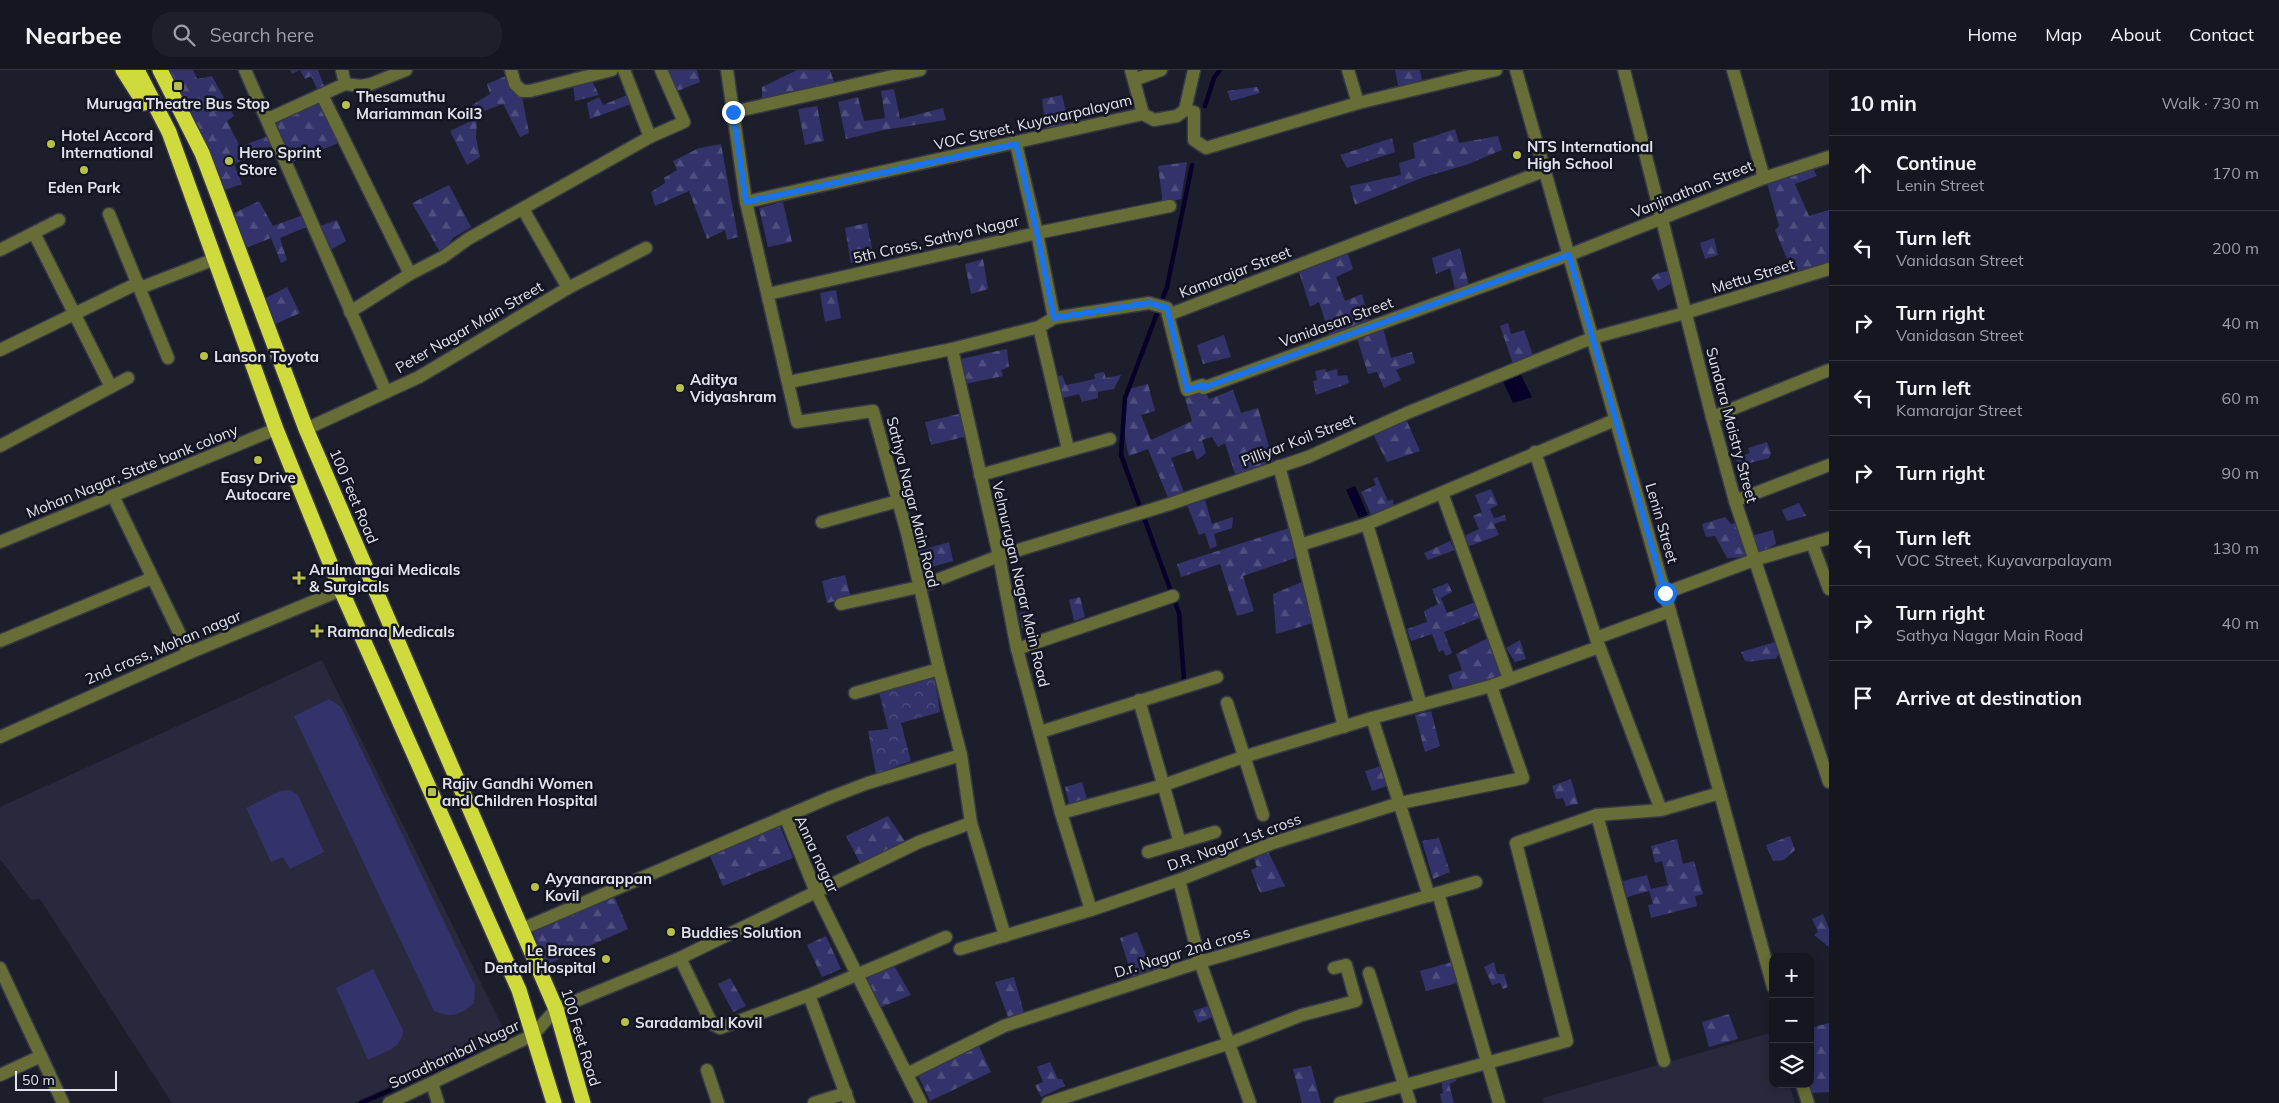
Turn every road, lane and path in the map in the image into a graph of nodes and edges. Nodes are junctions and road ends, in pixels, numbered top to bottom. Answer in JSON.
{"nodes":[{"id":1,"x":123,"y":70,"type":"edge"},
{"id":2,"x":137,"y":70,"type":"edge"},
{"id":3,"x":160,"y":70,"type":"edge"},
{"id":4,"x":245,"y":70,"type":"edge"},
{"id":5,"x":342,"y":70,"type":"edge"},
{"id":6,"x":406,"y":70,"type":"edge"},
{"id":7,"x":511,"y":70,"type":"edge"},
{"id":8,"x":612,"y":70,"type":"edge"},
{"id":9,"x":624,"y":70,"type":"edge"},
{"id":10,"x":661,"y":70,"type":"edge"},
{"id":11,"x":726,"y":70,"type":"edge"},
{"id":12,"x":920,"y":70,"type":"edge"},
{"id":13,"x":1161,"y":70,"type":"edge"},
{"id":14,"x":1194,"y":70,"type":"edge"},
{"id":15,"x":1348,"y":70,"type":"edge"},
{"id":16,"x":1496,"y":70,"type":"edge"},
{"id":17,"x":1516,"y":70,"type":"edge"},
{"id":18,"x":1624,"y":70,"type":"edge"},
{"id":19,"x":1732,"y":70,"type":"edge"},
{"id":20,"x":1132,"y":75,"type":"edge"},
{"id":21,"x":345,"y":84,"type":"junction"},
{"id":22,"x":322,"y":95,"type":"junction"},
{"id":23,"x":1358,"y":103,"type":"junction"},
{"id":24,"x":1185,"y":110,"type":"junction"},
{"id":25,"x":733,"y":112,"type":"junction"},
{"id":26,"x":1143,"y":114,"type":"junction"},
{"id":27,"x":268,"y":119,"type":"junction"},
{"id":28,"x":169,"y":132,"type":"junction"},
{"id":29,"x":650,"y":137,"type":"junction"},
{"id":30,"x":1016,"y":144,"type":"junction"},
{"id":31,"x":1829,"y":157,"type":"edge"},
{"id":32,"x":1544,"y":171,"type":"junction"},
{"id":33,"x":1764,"y":178,"type":"junction"},
{"id":34,"x":746,"y":202,"type":"junction"},
{"id":35,"x":1170,"y":206,"type":"dead end"},
{"id":36,"x":523,"y":209,"type":"junction"},
{"id":37,"x":109,"y":214,"type":"dead end"},
{"id":38,"x":1663,"y":219,"type":"junction"},
{"id":39,"x":59,"y":220,"type":"dead end"},
{"id":40,"x":34,"y":233,"type":"junction"},
{"id":41,"x":1037,"y":233,"type":"junction"},
{"id":42,"x":646,"y":248,"type":"dead end"},
{"id":43,"x":0,"y":250,"type":"edge"},
{"id":44,"x":1569,"y":255,"type":"junction"},
{"id":45,"x":215,"y":259,"type":"junction"},
{"id":46,"x":1829,"y":269,"type":"edge"},
{"id":47,"x":410,"y":274,"type":"junction"},
{"id":48,"x":139,"y":286,"type":"junction"},
{"id":49,"x":568,"y":288,"type":"junction"},
{"id":50,"x":768,"y":294,"type":"junction"},
{"id":51,"x":75,"y":312,"type":"junction"},
{"id":52,"x":350,"y":312,"type":"junction"},
{"id":53,"x":1168,"y":312,"type":"junction"},
{"id":54,"x":1685,"y":313,"type":"junction"},
{"id":55,"x":1054,"y":318,"type":"junction"},
{"id":56,"x":1039,"y":327,"type":"junction"},
{"id":57,"x":1592,"y":338,"type":"junction"},
{"id":58,"x":0,"y":350,"type":"edge"},
{"id":59,"x":952,"y":350,"type":"junction"},
{"id":60,"x":168,"y":358,"type":"dead end"},
{"id":61,"x":1829,"y":370,"type":"edge"},
{"id":62,"x":128,"y":378,"type":"dead end"},
{"id":63,"x":789,"y":382,"type":"junction"},
{"id":64,"x":111,"y":387,"type":"junction"},
{"id":65,"x":386,"y":392,"type":"junction"},
{"id":66,"x":1712,"y":417,"type":"junction"},
{"id":67,"x":1615,"y":420,"type":"junction"},
{"id":68,"x":276,"y":429,"type":"junction"},
{"id":69,"x":306,"y":429,"type":"junction"},
{"id":70,"x":1110,"y":439,"type":"dead end"},
{"id":71,"x":0,"y":446,"type":"edge"},
{"id":72,"x":1068,"y":449,"type":"junction"},
{"id":73,"x":1535,"y":452,"type":"junction"},
{"id":74,"x":1829,"y":465,"type":"edge"},
{"id":75,"x":1279,"y":466,"type":"junction"},
{"id":76,"x":980,"y":475,"type":"junction"},
{"id":77,"x":1442,"y":493,"type":"junction"},
{"id":78,"x":113,"y":496,"type":"junction"},
{"id":79,"x":898,"y":501,"type":"junction"},
{"id":80,"x":1736,"y":501,"type":"junction"},
{"id":81,"x":822,"y":522,"type":"dead end"},
{"id":82,"x":1367,"y":524,"type":"junction"},
{"id":83,"x":1829,"y":538,"type":"edge"},
{"id":84,"x":0,"y":542,"type":"edge"},
{"id":85,"x":1812,"y":543,"type":"junction"},
{"id":86,"x":1300,"y":545,"type":"junction"},
{"id":87,"x":999,"y":556,"type":"junction"},
{"id":88,"x":1754,"y":560,"type":"junction"},
{"id":89,"x":152,"y":578,"type":"junction"},
{"id":90,"x":919,"y":586,"type":"junction"},
{"id":91,"x":1829,"y":589,"type":"edge"},
{"id":92,"x":341,"y":590,"type":"junction"},
{"id":93,"x":1665,"y":593,"type":"junction"},
{"id":94,"x":1173,"y":596,"type":"dead end"},
{"id":95,"x":841,"y":604,"type":"dead end"},
{"id":96,"x":1670,"y":611,"type":"junction"},
{"id":97,"x":0,"y":641,"type":"edge"},
{"id":98,"x":1598,"y":642,"type":"junction"},
{"id":99,"x":1017,"y":649,"type":"junction"},
{"id":100,"x":188,"y":653,"type":"junction"},
{"id":101,"x":939,"y":669,"type":"junction"},
{"id":102,"x":1217,"y":677,"type":"dead end"},
{"id":103,"x":1509,"y":680,"type":"junction"},
{"id":104,"x":1490,"y":686,"type":"junction"},
{"id":105,"x":855,"y":693,"type":"dead end"},
{"id":106,"x":1140,"y":700,"type":"junction"},
{"id":107,"x":1227,"y":703,"type":"dead end"},
{"id":108,"x":1421,"y":705,"type":"junction"},
{"id":109,"x":1372,"y":718,"type":"junction"},
{"id":110,"x":1344,"y":727,"type":"junction"},
{"id":111,"x":1040,"y":732,"type":"junction"},
{"id":112,"x":0,"y":737,"type":"edge"},
{"id":113,"x":961,"y":755,"type":"junction"},
{"id":114,"x":1243,"y":757,"type":"junction"},
{"id":115,"x":1829,"y":782,"type":"edge"},
{"id":116,"x":1164,"y":785,"type":"junction"},
{"id":117,"x":1720,"y":793,"type":"junction"},
{"id":118,"x":1400,"y":803,"type":"junction"},
{"id":119,"x":1660,"y":810,"type":"junction"},
{"id":120,"x":1061,"y":813,"type":"junction"},
{"id":121,"x":1263,"y":815,"type":"dead end"},
{"id":122,"x":1597,"y":815,"type":"junction"},
{"id":123,"x":785,"y":816,"type":"junction"},
{"id":124,"x":972,"y":823,"type":"junction"},
{"id":125,"x":1215,"y":832,"type":"dead end"},
{"id":126,"x":1180,"y":842,"type":"junction"},
{"id":127,"x":1148,"y":852,"type":"dead end"},
{"id":128,"x":1179,"y":880,"type":"junction"},
{"id":129,"x":1476,"y":882,"type":"dead end"},
{"id":130,"x":816,"y":892,"type":"junction"},
{"id":131,"x":1434,"y":895,"type":"junction"},
{"id":132,"x":1091,"y":910,"type":"junction"},
{"id":133,"x":522,"y":929,"type":"junction"},
{"id":134,"x":1005,"y":936,"type":"junction"},
{"id":135,"x":946,"y":937,"type":"dead end"},
{"id":136,"x":960,"y":949,"type":"dead end"},
{"id":137,"x":680,"y":958,"type":"junction"},
{"id":138,"x":1200,"y":962,"type":"junction"},
{"id":139,"x":1334,"y":968,"type":"dead end"},
{"id":140,"x":1769,"y":972,"type":"edge"},
{"id":141,"x":1369,"y":973,"type":"dead end"},
{"id":142,"x":856,"y":974,"type":"junction"},
{"id":143,"x":1,"y":975,"type":"edge"},
{"id":144,"x":809,"y":995,"type":"junction"},
{"id":145,"x":556,"y":1009,"type":"junction"},
{"id":146,"x":533,"y":1035,"type":"junction"},
{"id":147,"x":1230,"y":1043,"type":"junction"},
{"id":148,"x":41,"y":1056,"type":"junction"},
{"id":149,"x":1488,"y":1061,"type":"junction"},
{"id":150,"x":1664,"y":1061,"type":"dead end"},
{"id":151,"x":707,"y":1070,"type":"dead end"},
{"id":152,"x":907,"y":1074,"type":"junction"},
{"id":153,"x":0,"y":1075,"type":"edge"},
{"id":154,"x":432,"y":1083,"type":"junction"},
{"id":155,"x":1405,"y":1085,"type":"junction"},
{"id":156,"x":1803,"y":1088,"type":"edge"},
{"id":157,"x":847,"y":1098,"type":"edge"},
{"id":158,"x":63,"y":1103,"type":"edge"},
{"id":159,"x":389,"y":1103,"type":"edge"},
{"id":160,"x":438,"y":1103,"type":"edge"},
{"id":161,"x":554,"y":1103,"type":"edge"},
{"id":162,"x":583,"y":1103,"type":"edge"},
{"id":163,"x":718,"y":1103,"type":"edge"},
{"id":164,"x":814,"y":1103,"type":"edge"},
{"id":165,"x":921,"y":1103,"type":"edge"},
{"id":166,"x":1048,"y":1103,"type":"edge"},
{"id":167,"x":1250,"y":1103,"type":"edge"},
{"id":168,"x":1340,"y":1103,"type":"edge"},
{"id":169,"x":1410,"y":1103,"type":"edge"},
{"id":170,"x":1499,"y":1103,"type":"edge"},
{"id":171,"x":1808,"y":1103,"type":"edge"}],
"edges":[{"from":1,"to":28,"type":"highway"},
{"from":2,"to":28,"type":"highway"},
{"from":3,"to":69,"type":"highway","name":"100 Feet Road"},
{"from":4,"to":27,"type":"street"},
{"from":5,"to":21,"type":"street"},
{"from":6,"to":21,"type":"street"},
{"from":7,"to":8,"type":"street"},
{"from":9,"to":29,"type":"street"},
{"from":10,"to":29,"type":"street"},
{"from":11,"to":25,"type":"street","name":"Sathya Nagar Main Road"},
{"from":12,"to":25,"type":"street"},
{"from":13,"to":20,"type":"street"},
{"from":14,"to":24,"type":"street"},
{"from":15,"to":23,"type":"street"},
{"from":16,"to":23,"type":"street"},
{"from":17,"to":32,"type":"street","name":"Lenin Street"},
{"from":18,"to":38,"type":"street","name":"Sundara Maistry Street"},
{"from":19,"to":33,"type":"street"},
{"from":20,"to":26,"type":"street"},
{"from":21,"to":22,"type":"street"},
{"from":22,"to":27,"type":"street"},
{"from":22,"to":47,"type":"street"},
{"from":23,"to":24,"type":"street"},
{"from":24,"to":26,"type":"street","name":"VOC Street, Kuyavarpalayam"},
{"from":25,"to":34,"type":"street","name":"Sathya Nagar Main Road"},
{"from":26,"to":30,"type":"street","name":"VOC Street, Kuyavarpalayam"},
{"from":27,"to":52,"type":"street"},
{"from":28,"to":45,"type":"highway"},
{"from":29,"to":36,"type":"street"},
{"from":30,"to":34,"type":"street","name":"VOC Street, Kuyavarpalayam"},
{"from":30,"to":41,"type":"street"},
{"from":31,"to":33,"type":"street","name":"Vanjinathan Street"},
{"from":32,"to":44,"type":"street","name":"Lenin Street"},
{"from":32,"to":53,"type":"street","name":"Kamarajar Street"},
{"from":33,"to":38,"type":"street","name":"Vanjinathan Street"},
{"from":34,"to":50,"type":"street","name":"Sathya Nagar Main Road"},
{"from":35,"to":41,"type":"street","name":"5th Cross, Sathya Nagar"},
{"from":36,"to":47,"type":"street"},
{"from":36,"to":49,"type":"street"},
{"from":37,"to":48,"type":"street"},
{"from":38,"to":44,"type":"street","name":"Vanjinathan Street"},
{"from":38,"to":54,"type":"street","name":"Sundara Maistry Street"},
{"from":39,"to":40,"type":"street"},
{"from":40,"to":43,"type":"street"},
{"from":40,"to":51,"type":"street"},
{"from":41,"to":50,"type":"street","name":"5th Cross, Sathya Nagar"},
{"from":41,"to":55,"type":"street"},
{"from":42,"to":49,"type":"street","name":"Peter Nagar Main Street"},
{"from":44,"to":53,"type":"street","name":"Vanidasan Street"},
{"from":44,"to":57,"type":"street","name":"Lenin Street"},
{"from":45,"to":48,"type":"street"},
{"from":45,"to":68,"type":"highway"},
{"from":46,"to":54,"type":"street","name":"Mettu Street"},
{"from":47,"to":52,"type":"street"},
{"from":48,"to":51,"type":"street"},
{"from":48,"to":60,"type":"street"},
{"from":49,"to":65,"type":"street","name":"Peter Nagar Main Street"},
{"from":50,"to":63,"type":"street","name":"Sathya Nagar Main Road"},
{"from":51,"to":58,"type":"street"},
{"from":51,"to":64,"type":"street"},
{"from":52,"to":65,"type":"street"},
{"from":53,"to":55,"type":"street","name":"Kamarajar Street"},
{"from":54,"to":57,"type":"street","name":"Pilliyar Koil Street"},
{"from":54,"to":66,"type":"street","name":"Sundara Maistry Street"},
{"from":55,"to":56,"type":"street","name":"Kamarajar Street"},
{"from":56,"to":59,"type":"street","name":"Kamarajar Street"},
{"from":56,"to":72,"type":"street"},
{"from":57,"to":67,"type":"street","name":"Lenin Street"},
{"from":57,"to":75,"type":"street","name":"Pilliyar Koil Street"},
{"from":59,"to":63,"type":"street","name":"Kamarajar Street"},
{"from":59,"to":76,"type":"street","name":"Velmurugan Nagar Main Road"},
{"from":61,"to":66,"type":"street"},
{"from":62,"to":64,"type":"street"},
{"from":63,"to":79,"type":"street","name":"Sathya Nagar Main Road"},
{"from":64,"to":71,"type":"street"},
{"from":65,"to":69,"type":"street","name":"Peter Nagar Main Street"},
{"from":66,"to":80,"type":"street","name":"Sundara Maistry Street"},
{"from":67,"to":73,"type":"street"},
{"from":67,"to":93,"type":"street","name":"Lenin Street"},
{"from":68,"to":78,"type":"street","name":"Mohan Nagar, State bank colony"},
{"from":68,"to":92,"type":"highway"},
{"from":69,"to":133,"type":"highway","name":"100 Feet Road"},
{"from":70,"to":72,"type":"street"},
{"from":72,"to":76,"type":"street"},
{"from":73,"to":77,"type":"street"},
{"from":73,"to":98,"type":"street"},
{"from":74,"to":80,"type":"street"},
{"from":75,"to":86,"type":"street"},
{"from":75,"to":87,"type":"street","name":"Pilliyar Koil Street"},
{"from":76,"to":87,"type":"street","name":"Velmurugan Nagar Main Road"},
{"from":77,"to":82,"type":"street"},
{"from":77,"to":103,"type":"street"},
{"from":78,"to":84,"type":"street","name":"Mohan Nagar, State bank colony"},
{"from":78,"to":89,"type":"street"},
{"from":79,"to":81,"type":"street"},
{"from":79,"to":90,"type":"street","name":"Sathya Nagar Main Road"},
{"from":80,"to":88,"type":"street","name":"Sundara Maistry Street"},
{"from":82,"to":86,"type":"street"},
{"from":82,"to":108,"type":"street"},
{"from":83,"to":85,"type":"street"},
{"from":85,"to":88,"type":"street"},
{"from":85,"to":91,"type":"street"},
{"from":86,"to":110,"type":"street"},
{"from":87,"to":90,"type":"street","name":"Pilliyar Koil Street"},
{"from":87,"to":99,"type":"street","name":"Velmurugan Nagar Main Road"},
{"from":88,"to":93,"type":"street"},
{"from":88,"to":115,"type":"street","name":"Sundara Maistry Street"},
{"from":89,"to":97,"type":"street"},
{"from":89,"to":100,"type":"street"},
{"from":90,"to":95,"type":"street","name":"Pilliyar Koil Street"},
{"from":90,"to":101,"type":"street","name":"Sathya Nagar Main Road"},
{"from":92,"to":100,"type":"street","name":"2nd cross, Mohan nagar"},
{"from":92,"to":146,"type":"highway"},
{"from":93,"to":96,"type":"street","name":"Lenin Street"},
{"from":94,"to":99,"type":"street"},
{"from":96,"to":98,"type":"street"},
{"from":96,"to":117,"type":"street","name":"Lenin Street"},
{"from":98,"to":103,"type":"street"},
{"from":98,"to":119,"type":"street"},
{"from":99,"to":111,"type":"street","name":"Velmurugan Nagar Main Road"},
{"from":100,"to":112,"type":"street","name":"2nd cross, Mohan nagar"},
{"from":101,"to":105,"type":"street"},
{"from":101,"to":113,"type":"street","name":"Sathya Nagar Main Road"},
{"from":102,"to":106,"type":"street"},
{"from":103,"to":104,"type":"street"},
{"from":104,"to":108,"type":"street"},
{"from":104,"to":118,"type":"street","name":"D.R. Nagar 1st cross"},
{"from":106,"to":111,"type":"street"},
{"from":106,"to":116,"type":"street"},
{"from":107,"to":114,"type":"street"},
{"from":108,"to":109,"type":"street"},
{"from":109,"to":110,"type":"street"},
{"from":109,"to":118,"type":"street"},
{"from":110,"to":114,"type":"street"},
{"from":111,"to":120,"type":"street","name":"Velmurugan Nagar Main Road"},
{"from":113,"to":123,"type":"street"},
{"from":113,"to":124,"type":"street","name":"Sathya Nagar Main Road"},
{"from":114,"to":116,"type":"street"},
{"from":114,"to":121,"type":"street"},
{"from":116,"to":120,"type":"street"},
{"from":116,"to":126,"type":"street"},
{"from":117,"to":119,"type":"street"},
{"from":117,"to":140,"type":"street","name":"Lenin Street"},
{"from":118,"to":128,"type":"street","name":"D.R. Nagar 1st cross"},
{"from":118,"to":131,"type":"street"},
{"from":119,"to":122,"type":"street"},
{"from":120,"to":132,"type":"street","name":"Velmurugan Nagar Main Road"},
{"from":122,"to":149,"type":"street"},
{"from":122,"to":150,"type":"street"},
{"from":123,"to":130,"type":"street","name":"Anna nagar"},
{"from":123,"to":133,"type":"street","name":"Anna nagar"},
{"from":124,"to":130,"type":"street"},
{"from":124,"to":134,"type":"street","name":"Sathya Nagar Main Road"},
{"from":125,"to":126,"type":"street"},
{"from":126,"to":127,"type":"street"},
{"from":128,"to":132,"type":"street","name":"D.R. Nagar 1st cross"},
{"from":128,"to":138,"type":"street"},
{"from":129,"to":131,"type":"street","name":"D.r. Nagar 2nd cross"},
{"from":130,"to":137,"type":"street"},
{"from":130,"to":142,"type":"street","name":"Anna nagar"},
{"from":131,"to":138,"type":"street","name":"D.r. Nagar 2nd cross"},
{"from":131,"to":149,"type":"street"},
{"from":132,"to":134,"type":"street","name":"D.R. Nagar 1st cross"},
{"from":133,"to":145,"type":"highway","name":"100 Feet Road"},
{"from":134,"to":136,"type":"street","name":"D.R. Nagar 1st cross"},
{"from":135,"to":142,"type":"street"},
{"from":137,"to":144,"type":"street"},
{"from":137,"to":145,"type":"street"},
{"from":138,"to":147,"type":"street"},
{"from":138,"to":152,"type":"street","name":"D.r. Nagar 2nd cross"},
{"from":139,"to":147,"type":"street"},
{"from":141,"to":155,"type":"street"},
{"from":142,"to":144,"type":"street"},
{"from":142,"to":152,"type":"street","name":"Anna nagar"},
{"from":143,"to":148,"type":"street"},
{"from":144,"to":157,"type":"street"},
{"from":145,"to":146,"type":"street"},
{"from":145,"to":162,"type":"highway","name":"100 Feet Road"},
{"from":146,"to":154,"type":"street","name":"Saradhambal Nagar"},
{"from":146,"to":161,"type":"highway"},
{"from":147,"to":166,"type":"street"},
{"from":147,"to":167,"type":"street"},
{"from":148,"to":153,"type":"street"},
{"from":148,"to":158,"type":"street"},
{"from":149,"to":155,"type":"street"},
{"from":149,"to":170,"type":"street"},
{"from":151,"to":163,"type":"street"},
{"from":152,"to":165,"type":"street","name":"Anna nagar"},
{"from":154,"to":159,"type":"street","name":"Saradhambal Nagar"},
{"from":154,"to":160,"type":"street"},
{"from":155,"to":168,"type":"street"},
{"from":155,"to":169,"type":"street"},
{"from":156,"to":171,"type":"street"},
{"from":157,"to":164,"type":"street"}]}
